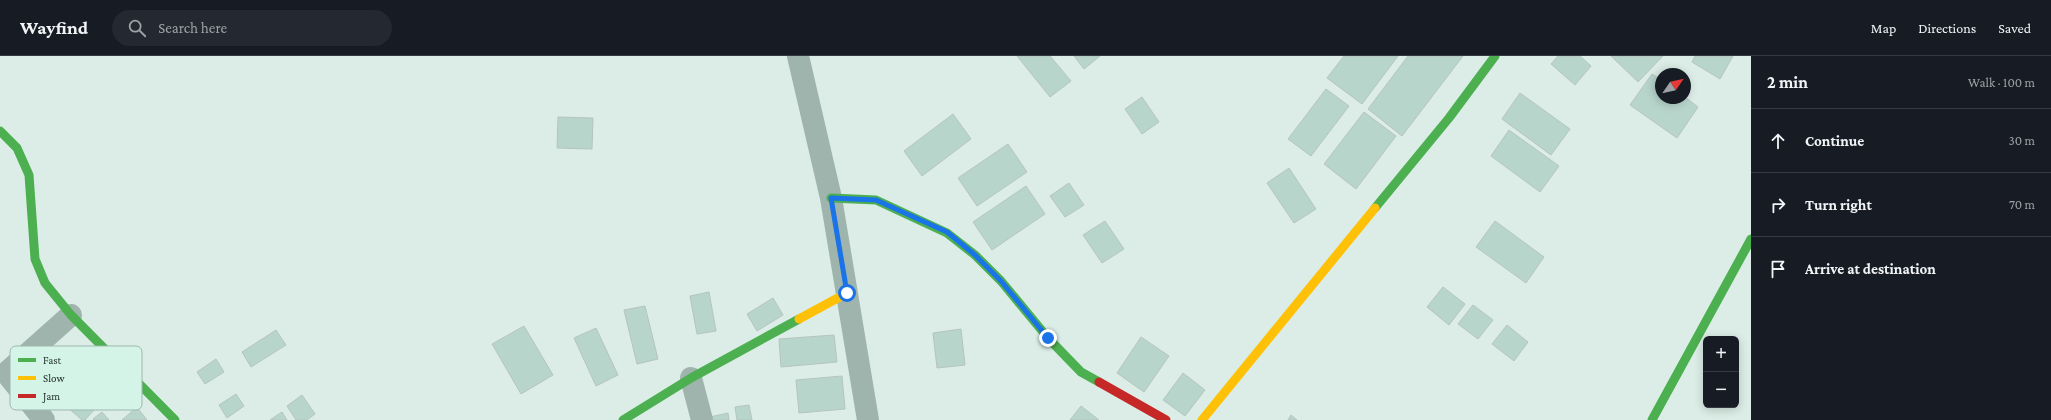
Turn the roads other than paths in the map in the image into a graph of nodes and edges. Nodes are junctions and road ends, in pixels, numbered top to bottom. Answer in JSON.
{"nodes":[{"id":1,"x":798,"y":56,"type":"edge"},
{"id":2,"x":1495,"y":56,"type":"edge"},
{"id":3,"x":0,"y":131,"type":"edge"},
{"id":4,"x":831,"y":198,"type":"junction"},
{"id":5,"x":1751,"y":239,"type":"edge"},
{"id":6,"x":847,"y":293,"type":"junction"},
{"id":7,"x":71,"y":315,"type":"junction"},
{"id":8,"x":36,"y":346,"type":"edge"},
{"id":9,"x":102,"y":346,"type":"edge"},
{"id":10,"x":10,"y":369,"type":"edge"},
{"id":11,"x":10,"y":378,"type":"edge"},
{"id":12,"x":691,"y":378,"type":"junction"},
{"id":13,"x":142,"y":387,"type":"edge"},
{"id":14,"x":36,"y":410,"type":"edge"},
{"id":15,"x":44,"y":420,"type":"edge"},
{"id":16,"x":175,"y":420,"type":"edge"},
{"id":17,"x":624,"y":420,"type":"edge"},
{"id":18,"x":702,"y":420,"type":"edge"},
{"id":19,"x":868,"y":420,"type":"edge"},
{"id":20,"x":1166,"y":420,"type":"edge"},
{"id":21,"x":1202,"y":420,"type":"edge"},
{"id":22,"x":1652,"y":420,"type":"edge"}],
"edges":[{"from":1,"to":4,"type":"street"},
{"from":2,"to":21,"type":"street"},
{"from":3,"to":7,"type":"street"},
{"from":4,"to":6,"type":"street"},
{"from":4,"to":20,"type":"street"},
{"from":5,"to":22,"type":"street"},
{"from":6,"to":12,"type":"street"},
{"from":6,"to":19,"type":"street"},
{"from":7,"to":8,"type":"street"},
{"from":7,"to":9,"type":"street"},
{"from":10,"to":11,"type":"street"},
{"from":12,"to":17,"type":"street"},
{"from":12,"to":18,"type":"street"},
{"from":13,"to":16,"type":"street"},
{"from":14,"to":15,"type":"street"}]}
